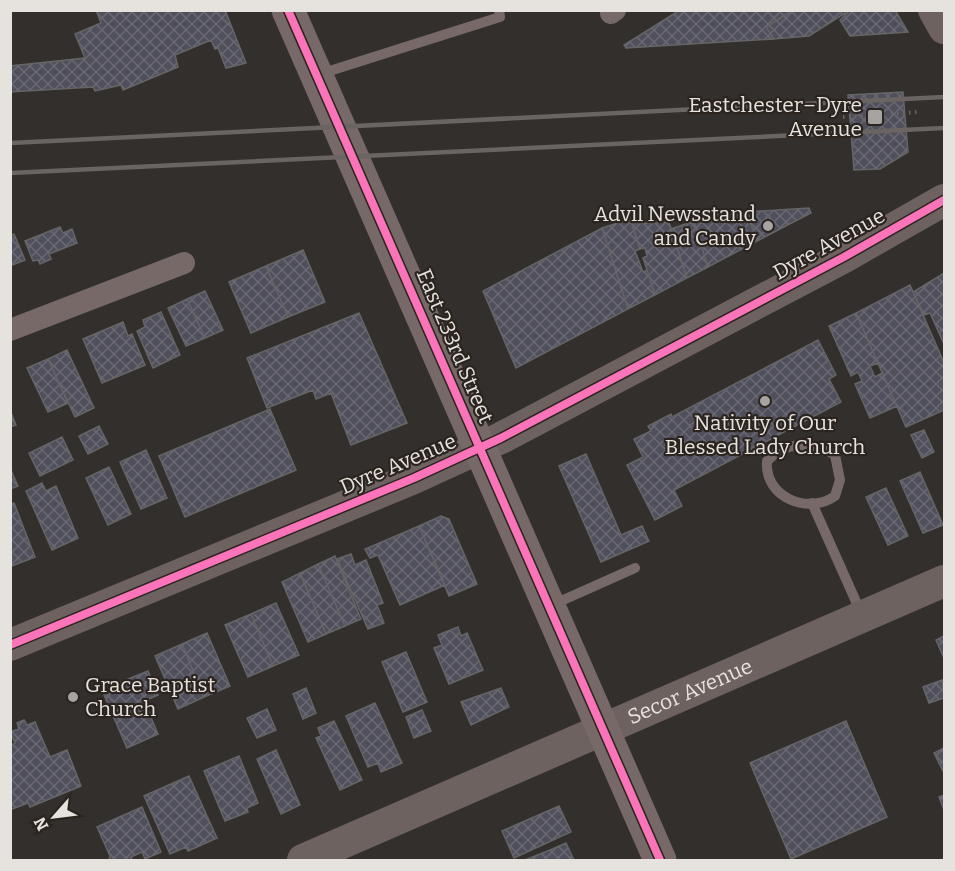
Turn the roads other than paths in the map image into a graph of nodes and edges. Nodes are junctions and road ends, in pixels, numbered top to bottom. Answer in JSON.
{"nodes":[{"id":1,"x":288,"y":10,"type":"edge"},
{"id":2,"x":499,"y":10,"type":"edge"},
{"id":3,"x":934,"y":10,"type":"edge"},
{"id":4,"x":945,"y":28,"type":"edge"},
{"id":5,"x":317,"y":75,"type":"junction"},
{"id":6,"x":945,"y":200,"type":"edge"},
{"id":7,"x":184,"y":263,"type":"dead end"},
{"id":8,"x":10,"y":330,"type":"edge"},
{"id":9,"x":480,"y":448,"type":"junction"},
{"id":10,"x":812,"y":503,"type":"junction"},
{"id":11,"x":635,"y":568,"type":"dead end"},
{"id":12,"x":945,"y":581,"type":"edge"},
{"id":13,"x":549,"y":606,"type":"junction"},
{"id":14,"x":863,"y":617,"type":"junction"},
{"id":15,"x":10,"y":645,"type":"edge"},
{"id":16,"x":603,"y":731,"type":"junction"},
{"id":17,"x":303,"y":861,"type":"edge"},
{"id":18,"x":660,"y":861,"type":"edge"}],
"edges":[{"from":1,"to":5,"type":"main road","name":"East 233rd Street"},
{"from":2,"to":5,"type":"lane"},
{"from":3,"to":4,"type":"street"},
{"from":5,"to":9,"type":"main road","name":"East 233rd Street"},
{"from":6,"to":9,"type":"street","name":"Dyre Avenue"},
{"from":7,"to":8,"type":"street"},
{"from":9,"to":13,"type":"main road","name":"East 233rd Street"},
{"from":9,"to":15,"type":"street","name":"Dyre Avenue"},
{"from":10,"to":10,"type":"lane"},
{"from":10,"to":14,"type":"lane"},
{"from":11,"to":13,"type":"lane"},
{"from":12,"to":14,"type":"street","name":"Secor Avenue"},
{"from":13,"to":16,"type":"main road","name":"East 233rd Street"},
{"from":14,"to":16,"type":"street","name":"Secor Avenue"},
{"from":16,"to":17,"type":"street","name":"Secor Avenue"},
{"from":16,"to":18,"type":"main road","name":"East 233rd Street"}]}
